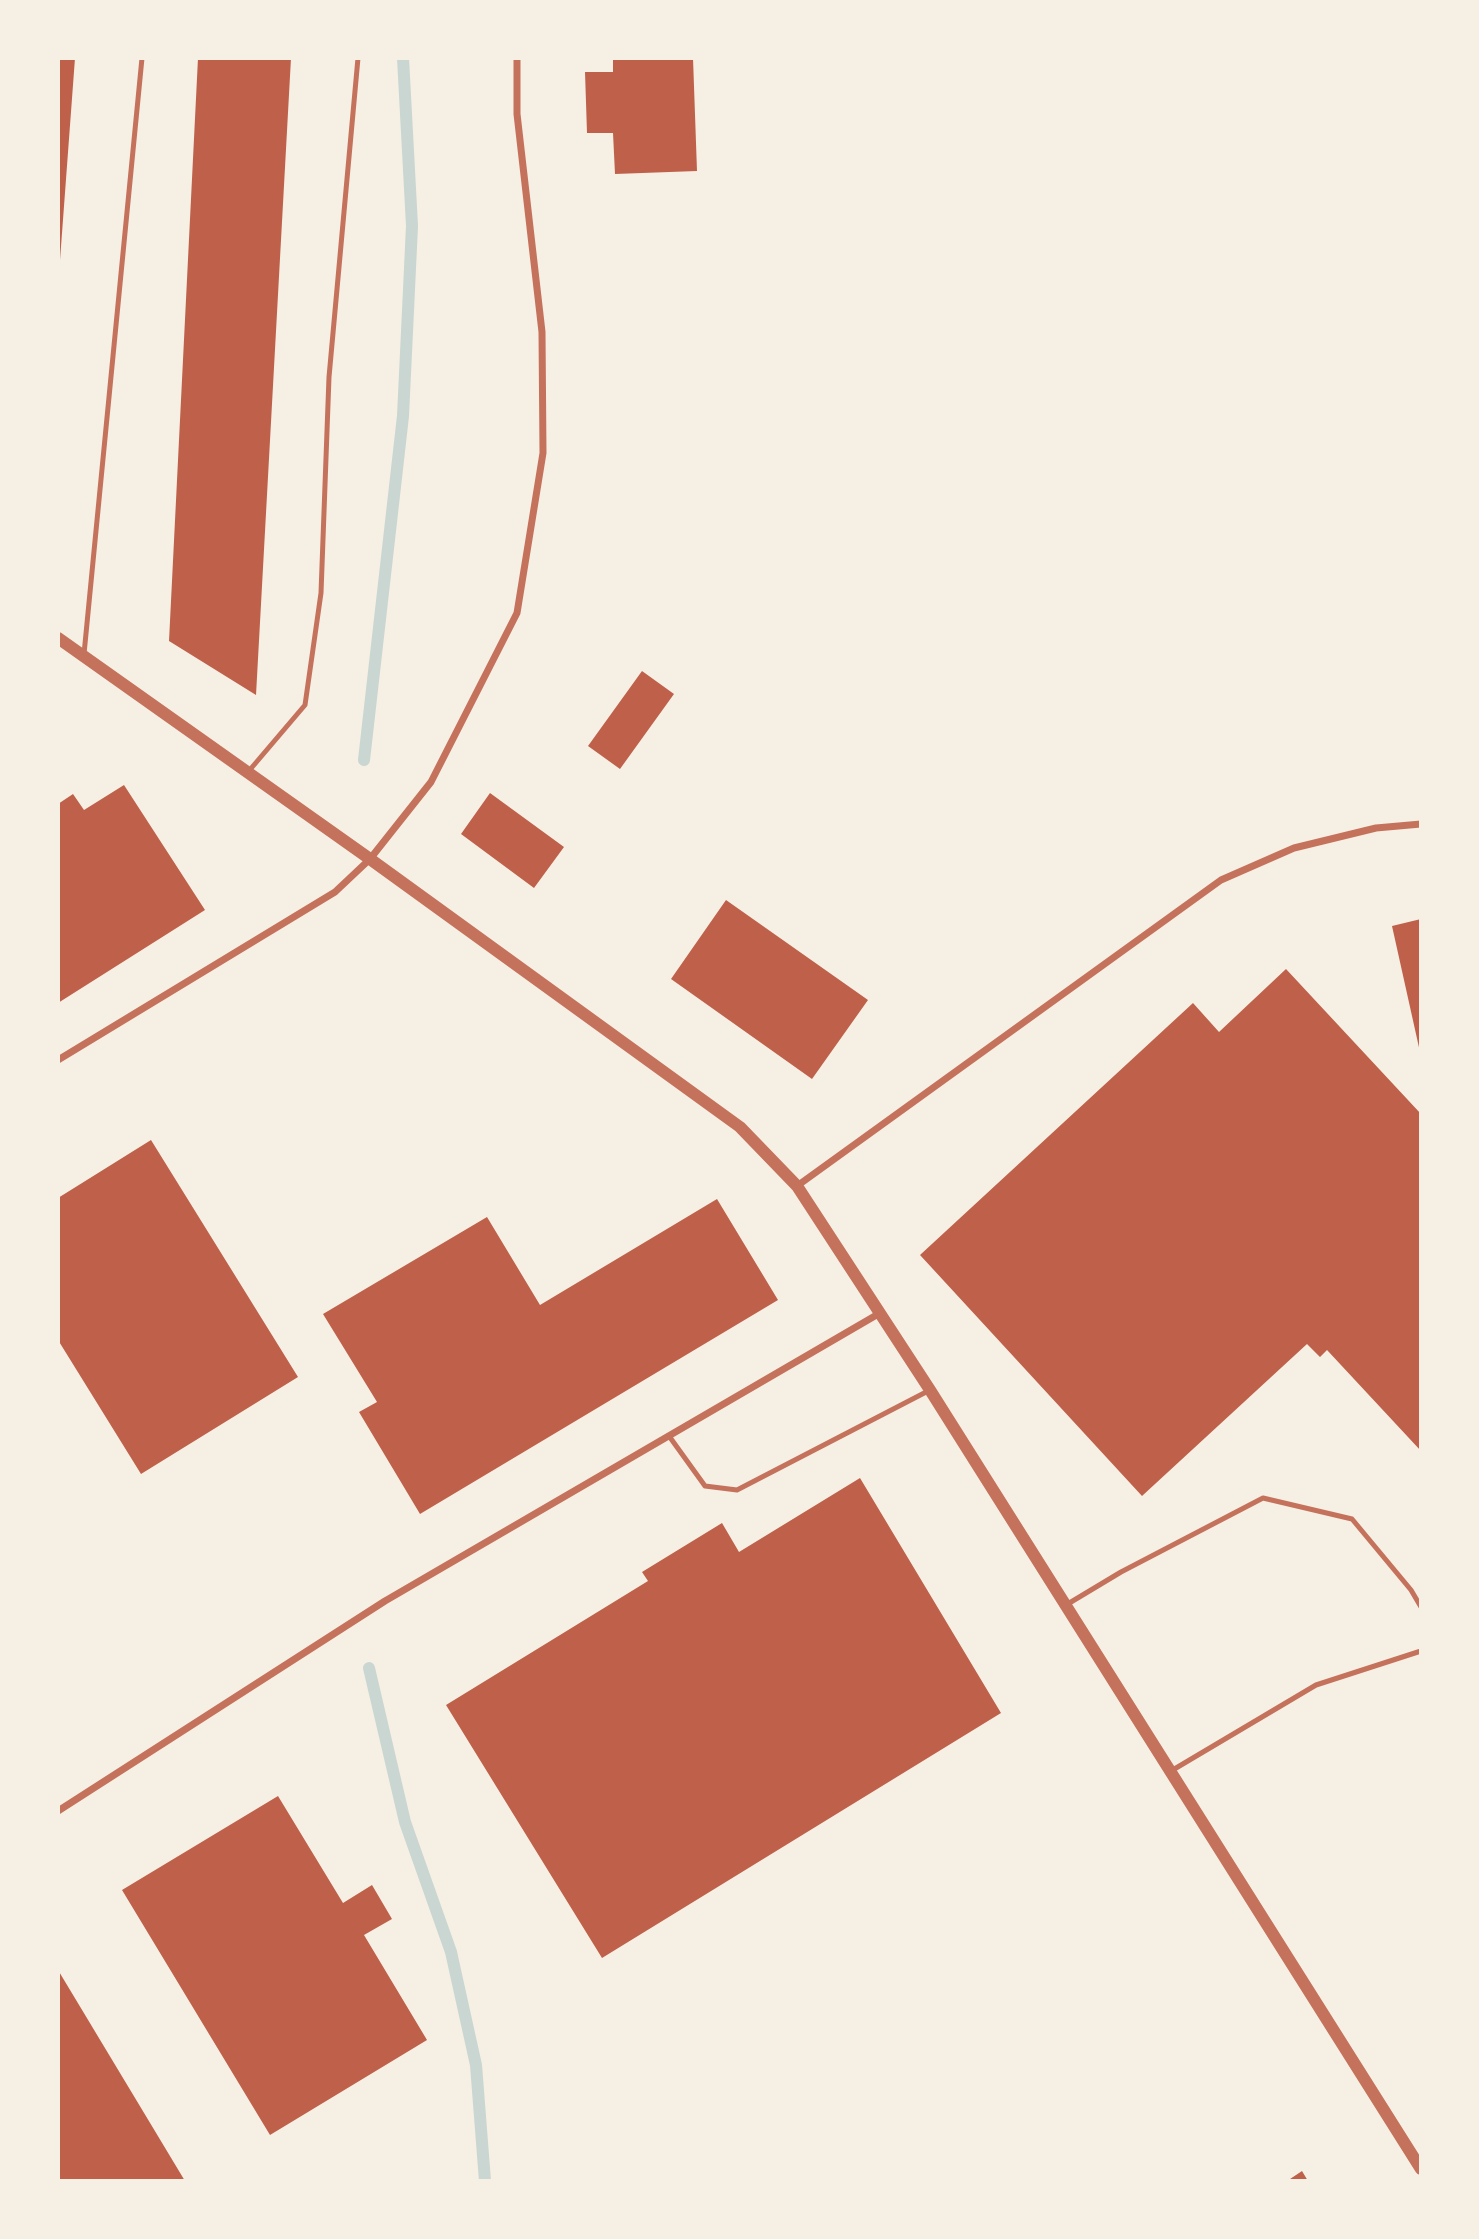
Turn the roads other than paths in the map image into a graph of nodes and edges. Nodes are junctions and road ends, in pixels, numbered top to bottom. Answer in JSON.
{"nodes":[{"id":1,"x":142,"y":58,"type":"edge"},
{"id":2,"x":358,"y":58,"type":"edge"},
{"id":3,"x":517,"y":58,"type":"edge"},
{"id":4,"x":58,"y":638,"type":"edge"},
{"id":5,"x":83,"y":656,"type":"junction"},
{"id":6,"x":248,"y":772,"type":"junction"},
{"id":7,"x":1421,"y":824,"type":"edge"},
{"id":8,"x":370,"y":859,"type":"junction"},
{"id":9,"x":58,"y":1060,"type":"edge"},
{"id":10,"x":797,"y":1186,"type":"junction"},
{"id":11,"x":881,"y":1312,"type":"junction"},
{"id":12,"x":930,"y":1390,"type":"junction"},
{"id":13,"x":669,"y":1436,"type":"junction"},
{"id":14,"x":1066,"y":1605,"type":"junction"},
{"id":15,"x":1421,"y":1607,"type":"edge"},
{"id":16,"x":1421,"y":1651,"type":"edge"},
{"id":17,"x":1171,"y":1771,"type":"junction"},
{"id":18,"x":58,"y":1811,"type":"edge"},
{"id":19,"x":1421,"y":2169,"type":"edge"}],
"edges":[{"from":1,"to":5,"type":"lane"},
{"from":2,"to":6,"type":"lane"},
{"from":3,"to":8,"type":"street"},
{"from":4,"to":5,"type":"street"},
{"from":5,"to":6,"type":"street"},
{"from":6,"to":8,"type":"street"},
{"from":7,"to":10,"type":"street"},
{"from":8,"to":9,"type":"street"},
{"from":8,"to":10,"type":"street"},
{"from":10,"to":11,"type":"street"},
{"from":11,"to":12,"type":"street"},
{"from":11,"to":13,"type":"street"},
{"from":12,"to":13,"type":"lane"},
{"from":12,"to":14,"type":"street"},
{"from":13,"to":18,"type":"street"},
{"from":14,"to":15,"type":"lane"},
{"from":14,"to":17,"type":"street"},
{"from":16,"to":17,"type":"lane"},
{"from":17,"to":19,"type":"street"}]}
